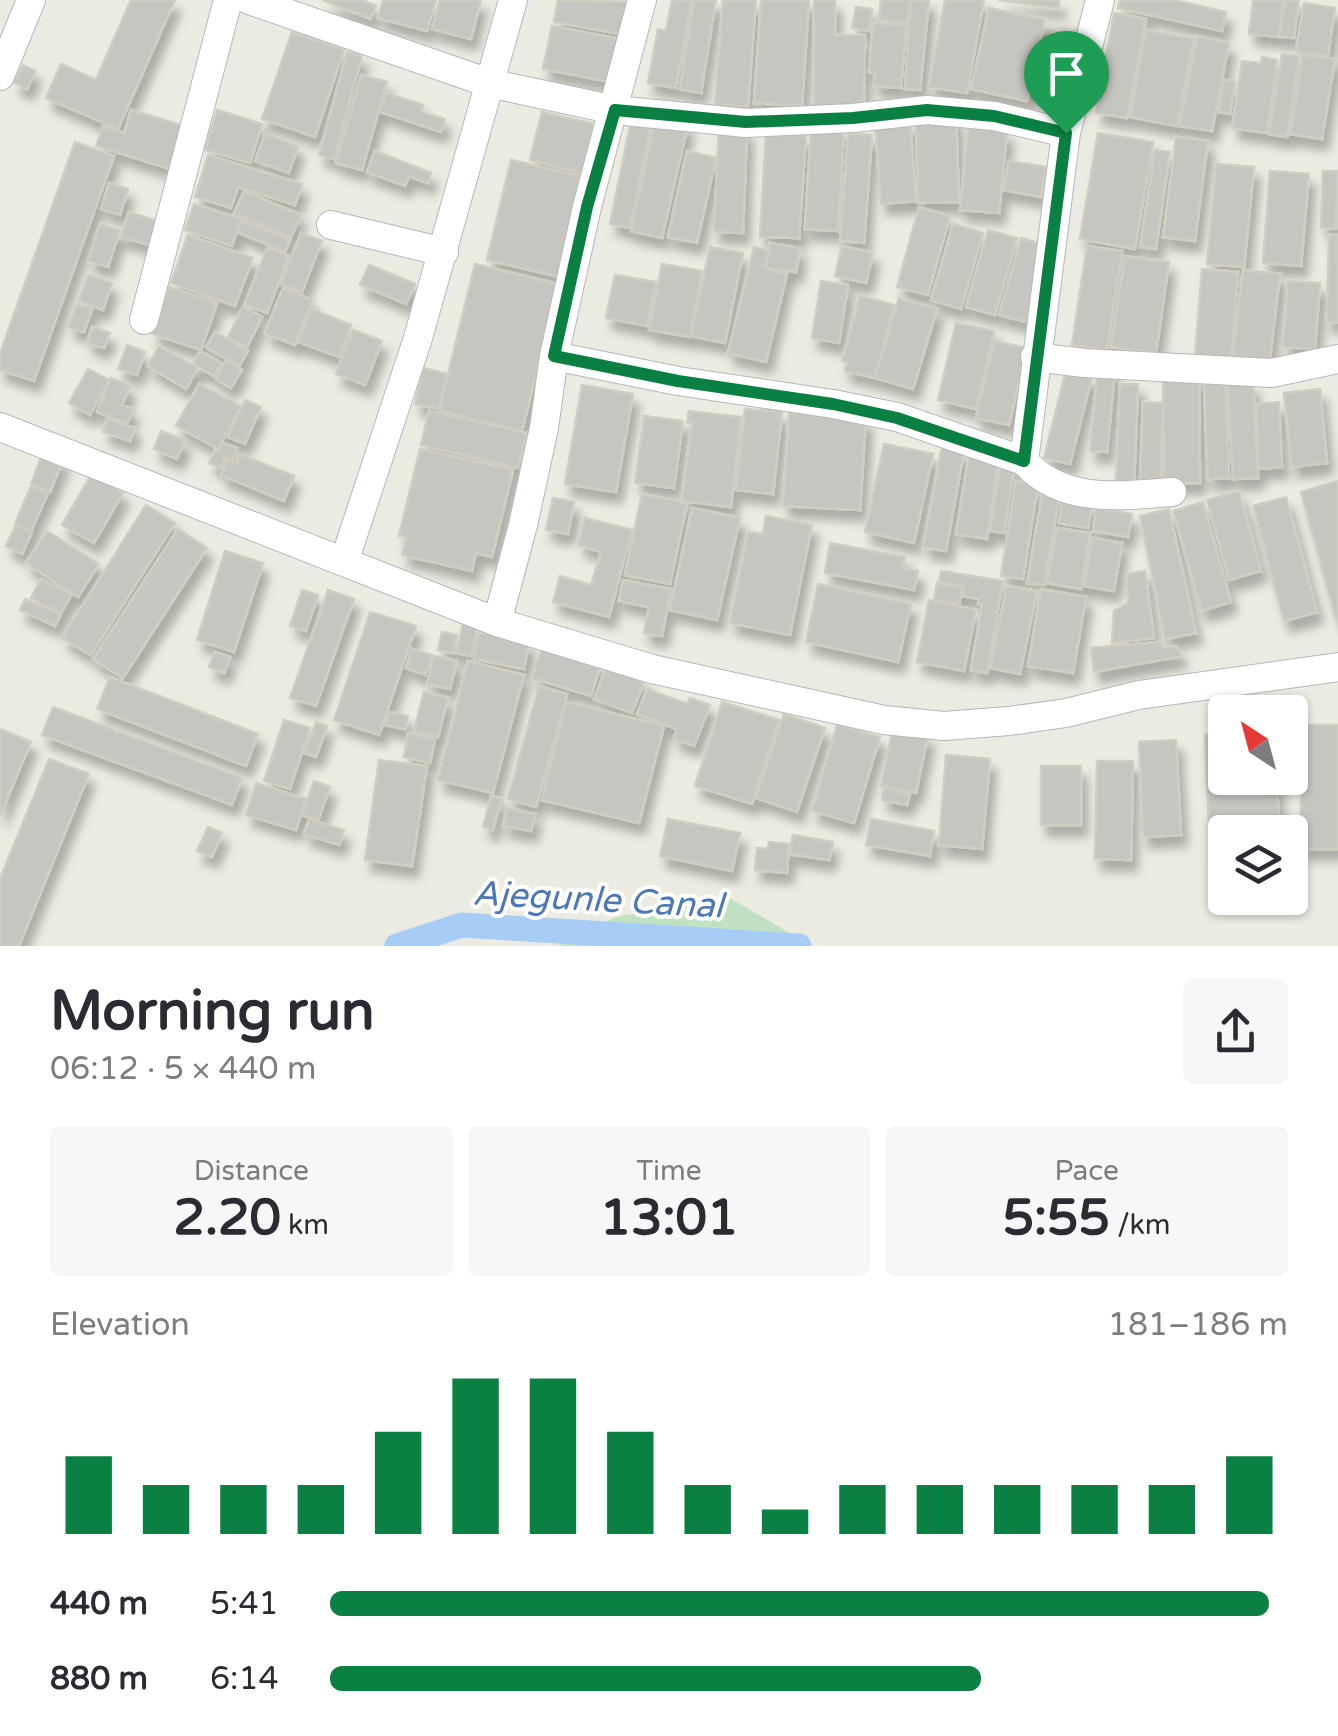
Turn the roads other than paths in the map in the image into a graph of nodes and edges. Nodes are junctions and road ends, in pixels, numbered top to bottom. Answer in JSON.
{"nodes":[{"id":1,"x":31,"y":0,"type":"edge"},
{"id":2,"x":228,"y":0,"type":"edge"},
{"id":3,"x":250,"y":0,"type":"edge"},
{"id":4,"x":513,"y":0,"type":"edge"},
{"id":5,"x":642,"y":0,"type":"edge"},
{"id":6,"x":1100,"y":0,"type":"edge"},
{"id":7,"x":0,"y":76,"type":"edge"},
{"id":8,"x":489,"y":83,"type":"junction"},
{"id":9,"x":615,"y":110,"type":"junction"},
{"id":10,"x":1066,"y":133,"type":"junction"},
{"id":11,"x":331,"y":224,"type":"dead end"},
{"id":12,"x":444,"y":252,"type":"junction"},
{"id":13,"x":144,"y":320,"type":"dead end"},
{"id":14,"x":554,"y":356,"type":"junction"},
{"id":15,"x":1035,"y":357,"type":"junction"},
{"id":16,"x":1338,"y":359,"type":"edge"},
{"id":17,"x":0,"y":427,"type":"edge"},
{"id":18,"x":1024,"y":461,"type":"junction"},
{"id":19,"x":1172,"y":492,"type":"dead end"},
{"id":20,"x":344,"y":562,"type":"junction"},
{"id":21,"x":497,"y":622,"type":"junction"},
{"id":22,"x":1338,"y":667,"type":"edge"}],
"edges":[{"from":1,"to":7,"type":"street"},
{"from":2,"to":13,"type":"street"},
{"from":3,"to":8,"type":"street"},
{"from":4,"to":8,"type":"street"},
{"from":5,"to":9,"type":"street"},
{"from":6,"to":10,"type":"street"},
{"from":8,"to":9,"type":"street"},
{"from":8,"to":12,"type":"street"},
{"from":9,"to":10,"type":"street"},
{"from":9,"to":14,"type":"street"},
{"from":10,"to":15,"type":"street"},
{"from":11,"to":12,"type":"street"},
{"from":12,"to":20,"type":"street"},
{"from":14,"to":18,"type":"street"},
{"from":14,"to":21,"type":"street"},
{"from":15,"to":16,"type":"street"},
{"from":15,"to":18,"type":"street"},
{"from":17,"to":20,"type":"street"},
{"from":18,"to":19,"type":"street"},
{"from":20,"to":21,"type":"street"},
{"from":21,"to":22,"type":"street"}]}
